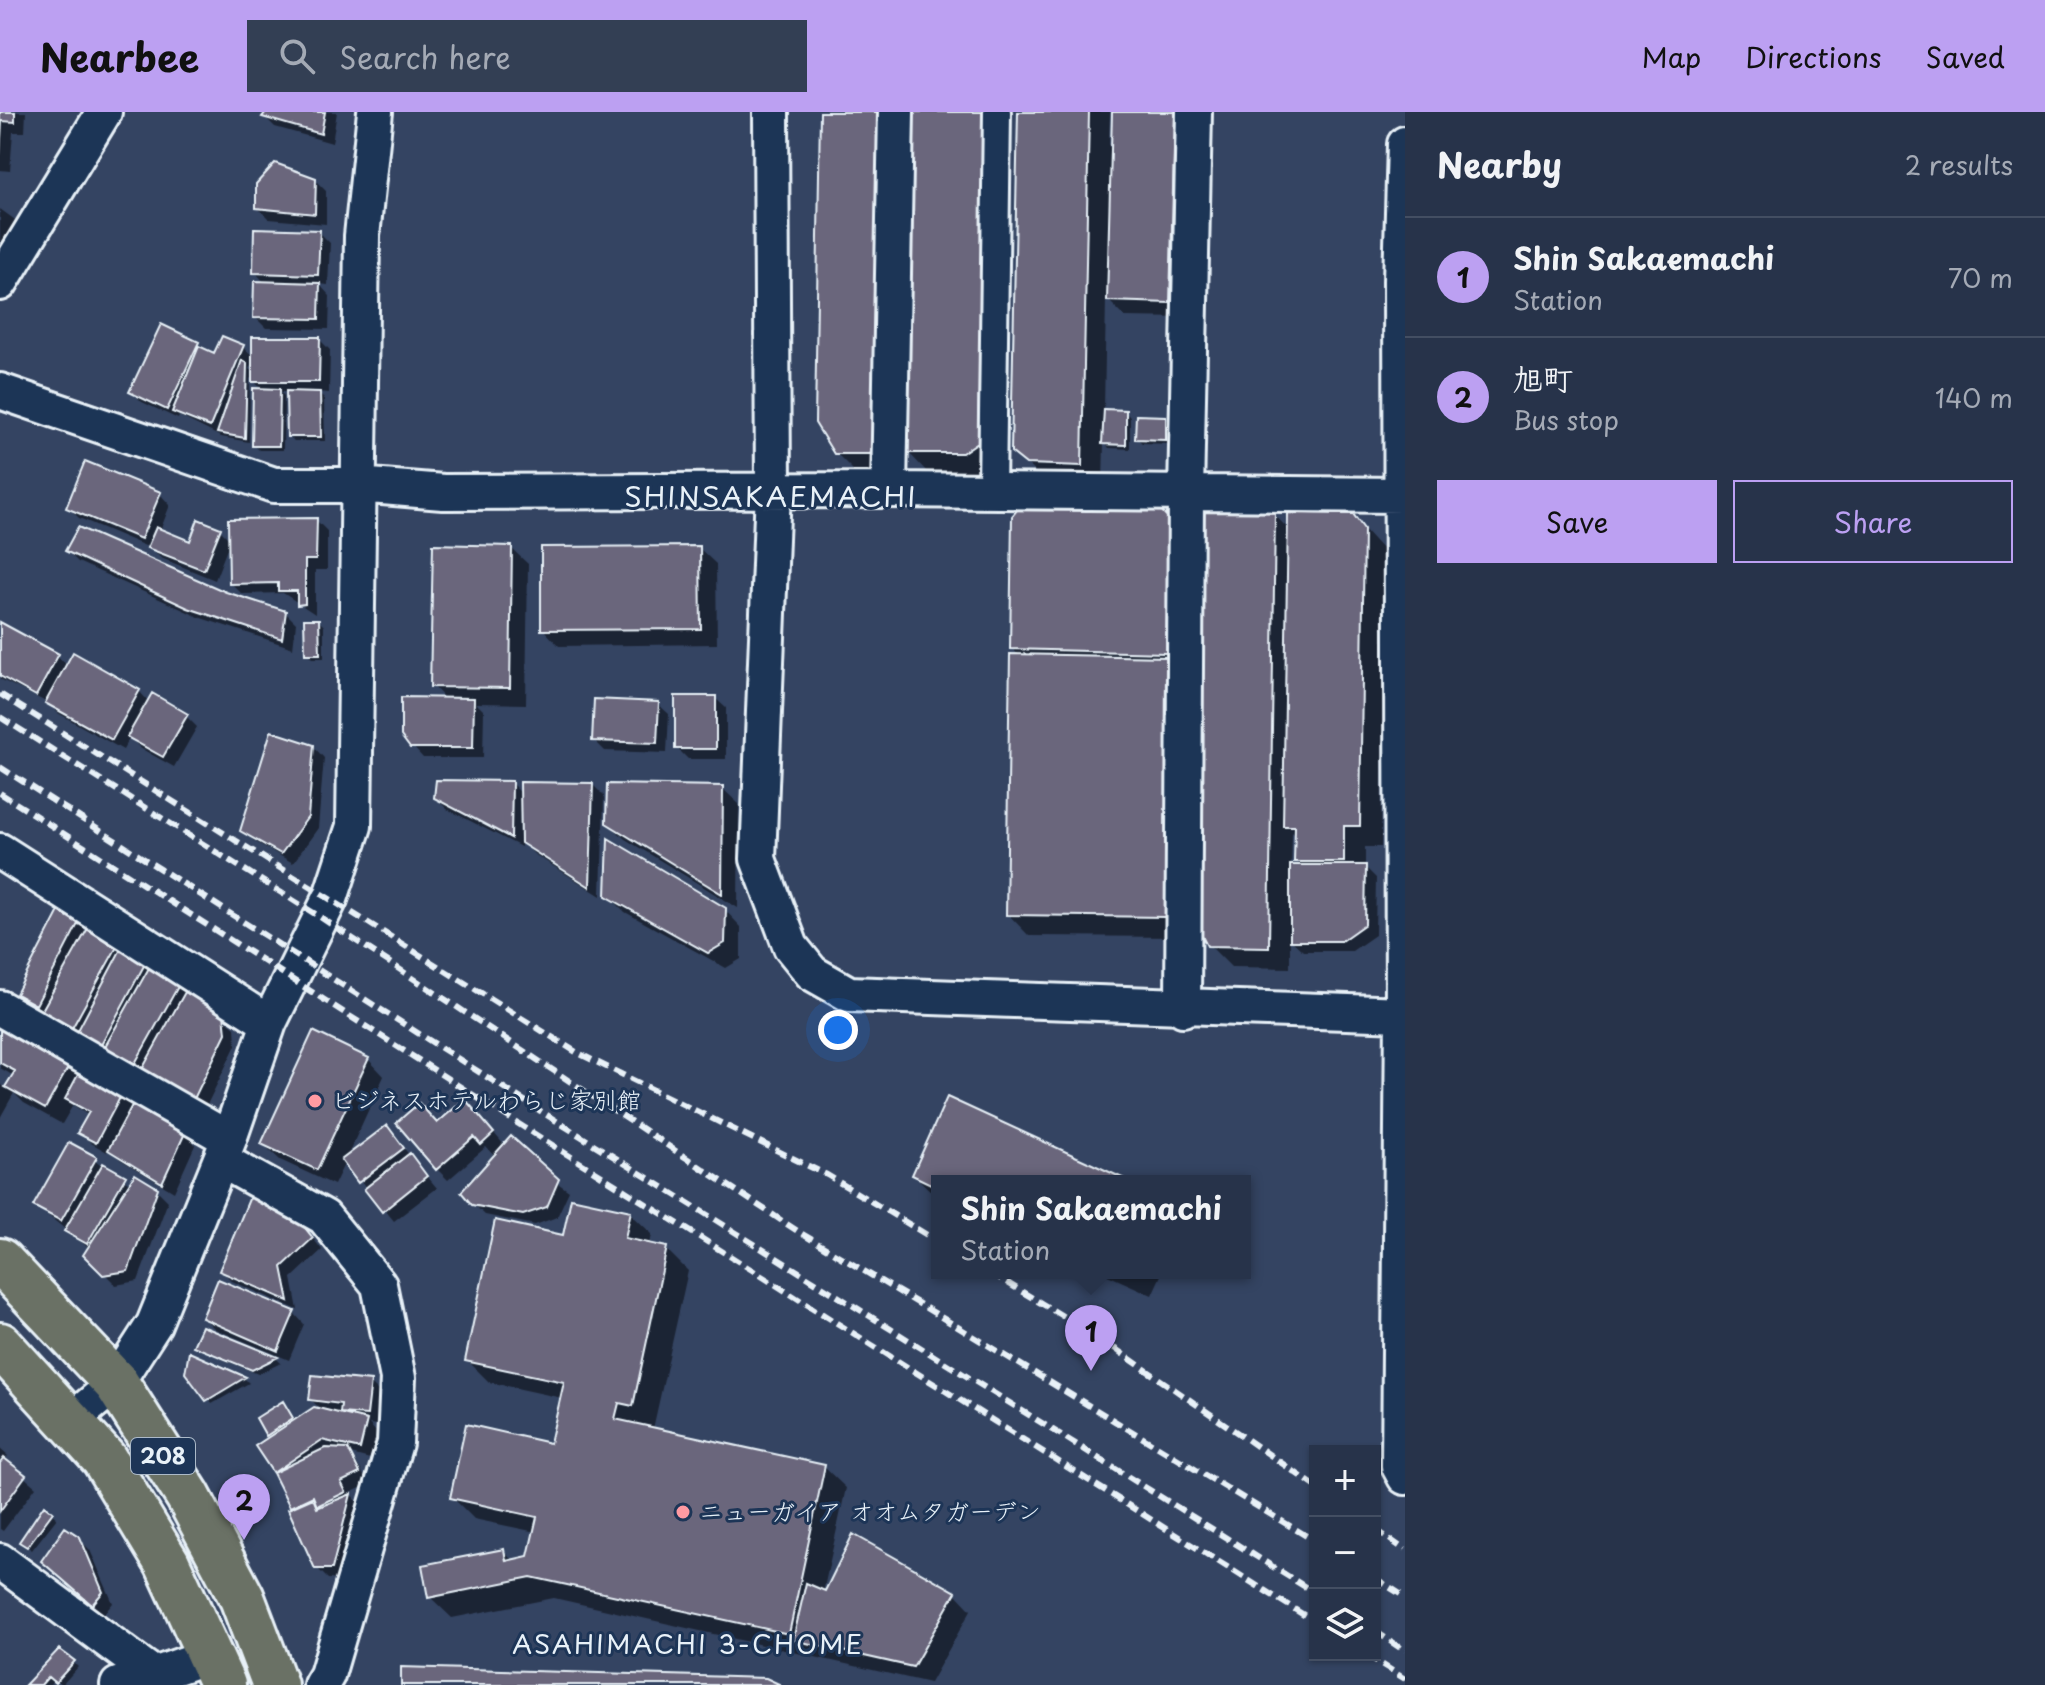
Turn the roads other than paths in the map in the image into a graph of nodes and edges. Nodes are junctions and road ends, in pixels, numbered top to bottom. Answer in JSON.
{"nodes":[{"id":1,"x":104,"y":112,"type":"edge"},
{"id":2,"x":375,"y":112,"type":"edge"},
{"id":3,"x":771,"y":112,"type":"edge"},
{"id":4,"x":896,"y":112,"type":"edge"},
{"id":5,"x":997,"y":112,"type":"edge"},
{"id":6,"x":1194,"y":112,"type":"edge"},
{"id":7,"x":1405,"y":144,"type":"edge"},
{"id":8,"x":0,"y":283,"type":"edge"},
{"id":9,"x":0,"y":391,"type":"edge"},
{"id":10,"x":358,"y":485,"type":"junction"},
{"id":11,"x":773,"y":490,"type":"junction"},
{"id":12,"x":889,"y":490,"type":"junction"},
{"id":13,"x":992,"y":491,"type":"junction"},
{"id":14,"x":1186,"y":494,"type":"junction"},
{"id":15,"x":1402,"y":495,"type":"junction"},
{"id":16,"x":0,"y":851,"type":"edge"},
{"id":17,"x":1404,"y":1004,"type":"edge"},
{"id":18,"x":0,"y":1008,"type":"edge"},
{"id":19,"x":1183,"y":1009,"type":"junction"},
{"id":20,"x":269,"y":1023,"type":"junction"},
{"id":21,"x":225,"y":1149,"type":"junction"},
{"id":22,"x":0,"y":1261,"type":"edge"},
{"id":23,"x":3,"y":1354,"type":"edge"},
{"id":24,"x":116,"y":1383,"type":"junction"},
{"id":25,"x":71,"y":1421,"type":"junction"},
{"id":26,"x":1405,"y":1477,"type":"edge"},
{"id":27,"x":0,"y":1561,"type":"edge"},
{"id":28,"x":216,"y":1670,"type":"edge"},
{"id":29,"x":154,"y":1675,"type":"junction"},
{"id":30,"x":118,"y":1685,"type":"edge"},
{"id":31,"x":275,"y":1685,"type":"edge"},
{"id":32,"x":321,"y":1685,"type":"edge"}],
"edges":[{"from":1,"to":8,"type":"street"},
{"from":2,"to":10,"type":"street"},
{"from":3,"to":11,"type":"street"},
{"from":4,"to":12,"type":"street"},
{"from":5,"to":13,"type":"street"},
{"from":6,"to":14,"type":"street"},
{"from":7,"to":15,"type":"street"},
{"from":9,"to":10,"type":"street"},
{"from":10,"to":11,"type":"street"},
{"from":10,"to":20,"type":"street"},
{"from":11,"to":12,"type":"street"},
{"from":11,"to":19,"type":"street"},
{"from":12,"to":13,"type":"street"},
{"from":13,"to":14,"type":"street"},
{"from":14,"to":15,"type":"street"},
{"from":14,"to":19,"type":"street"},
{"from":15,"to":17,"type":"street"},
{"from":16,"to":20,"type":"street"},
{"from":17,"to":19,"type":"street"},
{"from":17,"to":26,"type":"street"},
{"from":18,"to":21,"type":"street"},
{"from":20,"to":21,"type":"street"},
{"from":21,"to":24,"type":"street"},
{"from":21,"to":32,"type":"street"},
{"from":22,"to":24,"type":"highway","number":"208"},
{"from":23,"to":25,"type":"highway","number":"208"},
{"from":24,"to":25,"type":"street"},
{"from":24,"to":31,"type":"highway","number":"208"},
{"from":25,"to":28,"type":"highway","number":"208"},
{"from":27,"to":29,"type":"street"},
{"from":28,"to":29,"type":"street"},
{"from":29,"to":30,"type":"street"}]}
